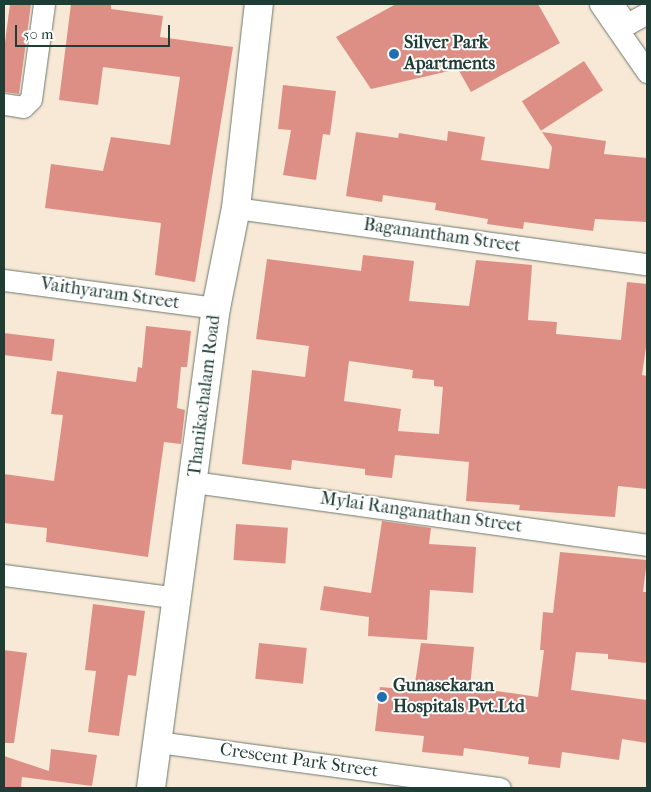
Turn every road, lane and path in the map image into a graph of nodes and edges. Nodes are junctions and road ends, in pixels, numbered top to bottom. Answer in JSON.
{"nodes":[{"id":1,"x":44,"y":4,"type":"edge"},
{"id":2,"x":259,"y":4,"type":"edge"},
{"id":3,"x":600,"y":4,"type":"edge"},
{"id":4,"x":647,"y":13,"type":"edge"},
{"id":5,"x":617,"y":17,"type":"edge"},
{"id":6,"x":647,"y":72,"type":"edge"},
{"id":7,"x":4,"y":104,"type":"edge"},
{"id":8,"x":236,"y":208,"type":"junction"},
{"id":9,"x":647,"y":264,"type":"edge"},
{"id":10,"x":4,"y":280,"type":"edge"},
{"id":11,"x":216,"y":308,"type":"junction"},
{"id":12,"x":194,"y":482,"type":"junction"},
{"id":13,"x":647,"y":545,"type":"edge"},
{"id":14,"x":4,"y":575,"type":"edge"},
{"id":15,"x":178,"y":598,"type":"junction"},
{"id":16,"x":158,"y":742,"type":"junction"},
{"id":17,"x":151,"y":788,"type":"edge"},
{"id":18,"x":500,"y":788,"type":"edge"}],
"edges":[{"from":1,"to":7,"type":"street"},
{"from":2,"to":8,"type":"main road","name":"Thanikachalam Road"},
{"from":3,"to":5,"type":"street"},
{"from":4,"to":5,"type":"street"},
{"from":5,"to":6,"type":"street"},
{"from":8,"to":9,"type":"street","name":"Baganantham Street"},
{"from":8,"to":11,"type":"main road","name":"Thanikachalam Road"},
{"from":10,"to":11,"type":"street","name":"Vaithyaram Street"},
{"from":11,"to":12,"type":"main road","name":"Thanikachalam Road"},
{"from":12,"to":13,"type":"street","name":"Mylai Ranganathan Street"},
{"from":12,"to":15,"type":"main road","name":"Thanikachalam Road"},
{"from":14,"to":15,"type":"street"},
{"from":15,"to":16,"type":"main road","name":"Thanikachalam Road"},
{"from":16,"to":17,"type":"main road","name":"Thanikachalam Road"},
{"from":16,"to":18,"type":"street","name":"Crescent Park Street"}]}
